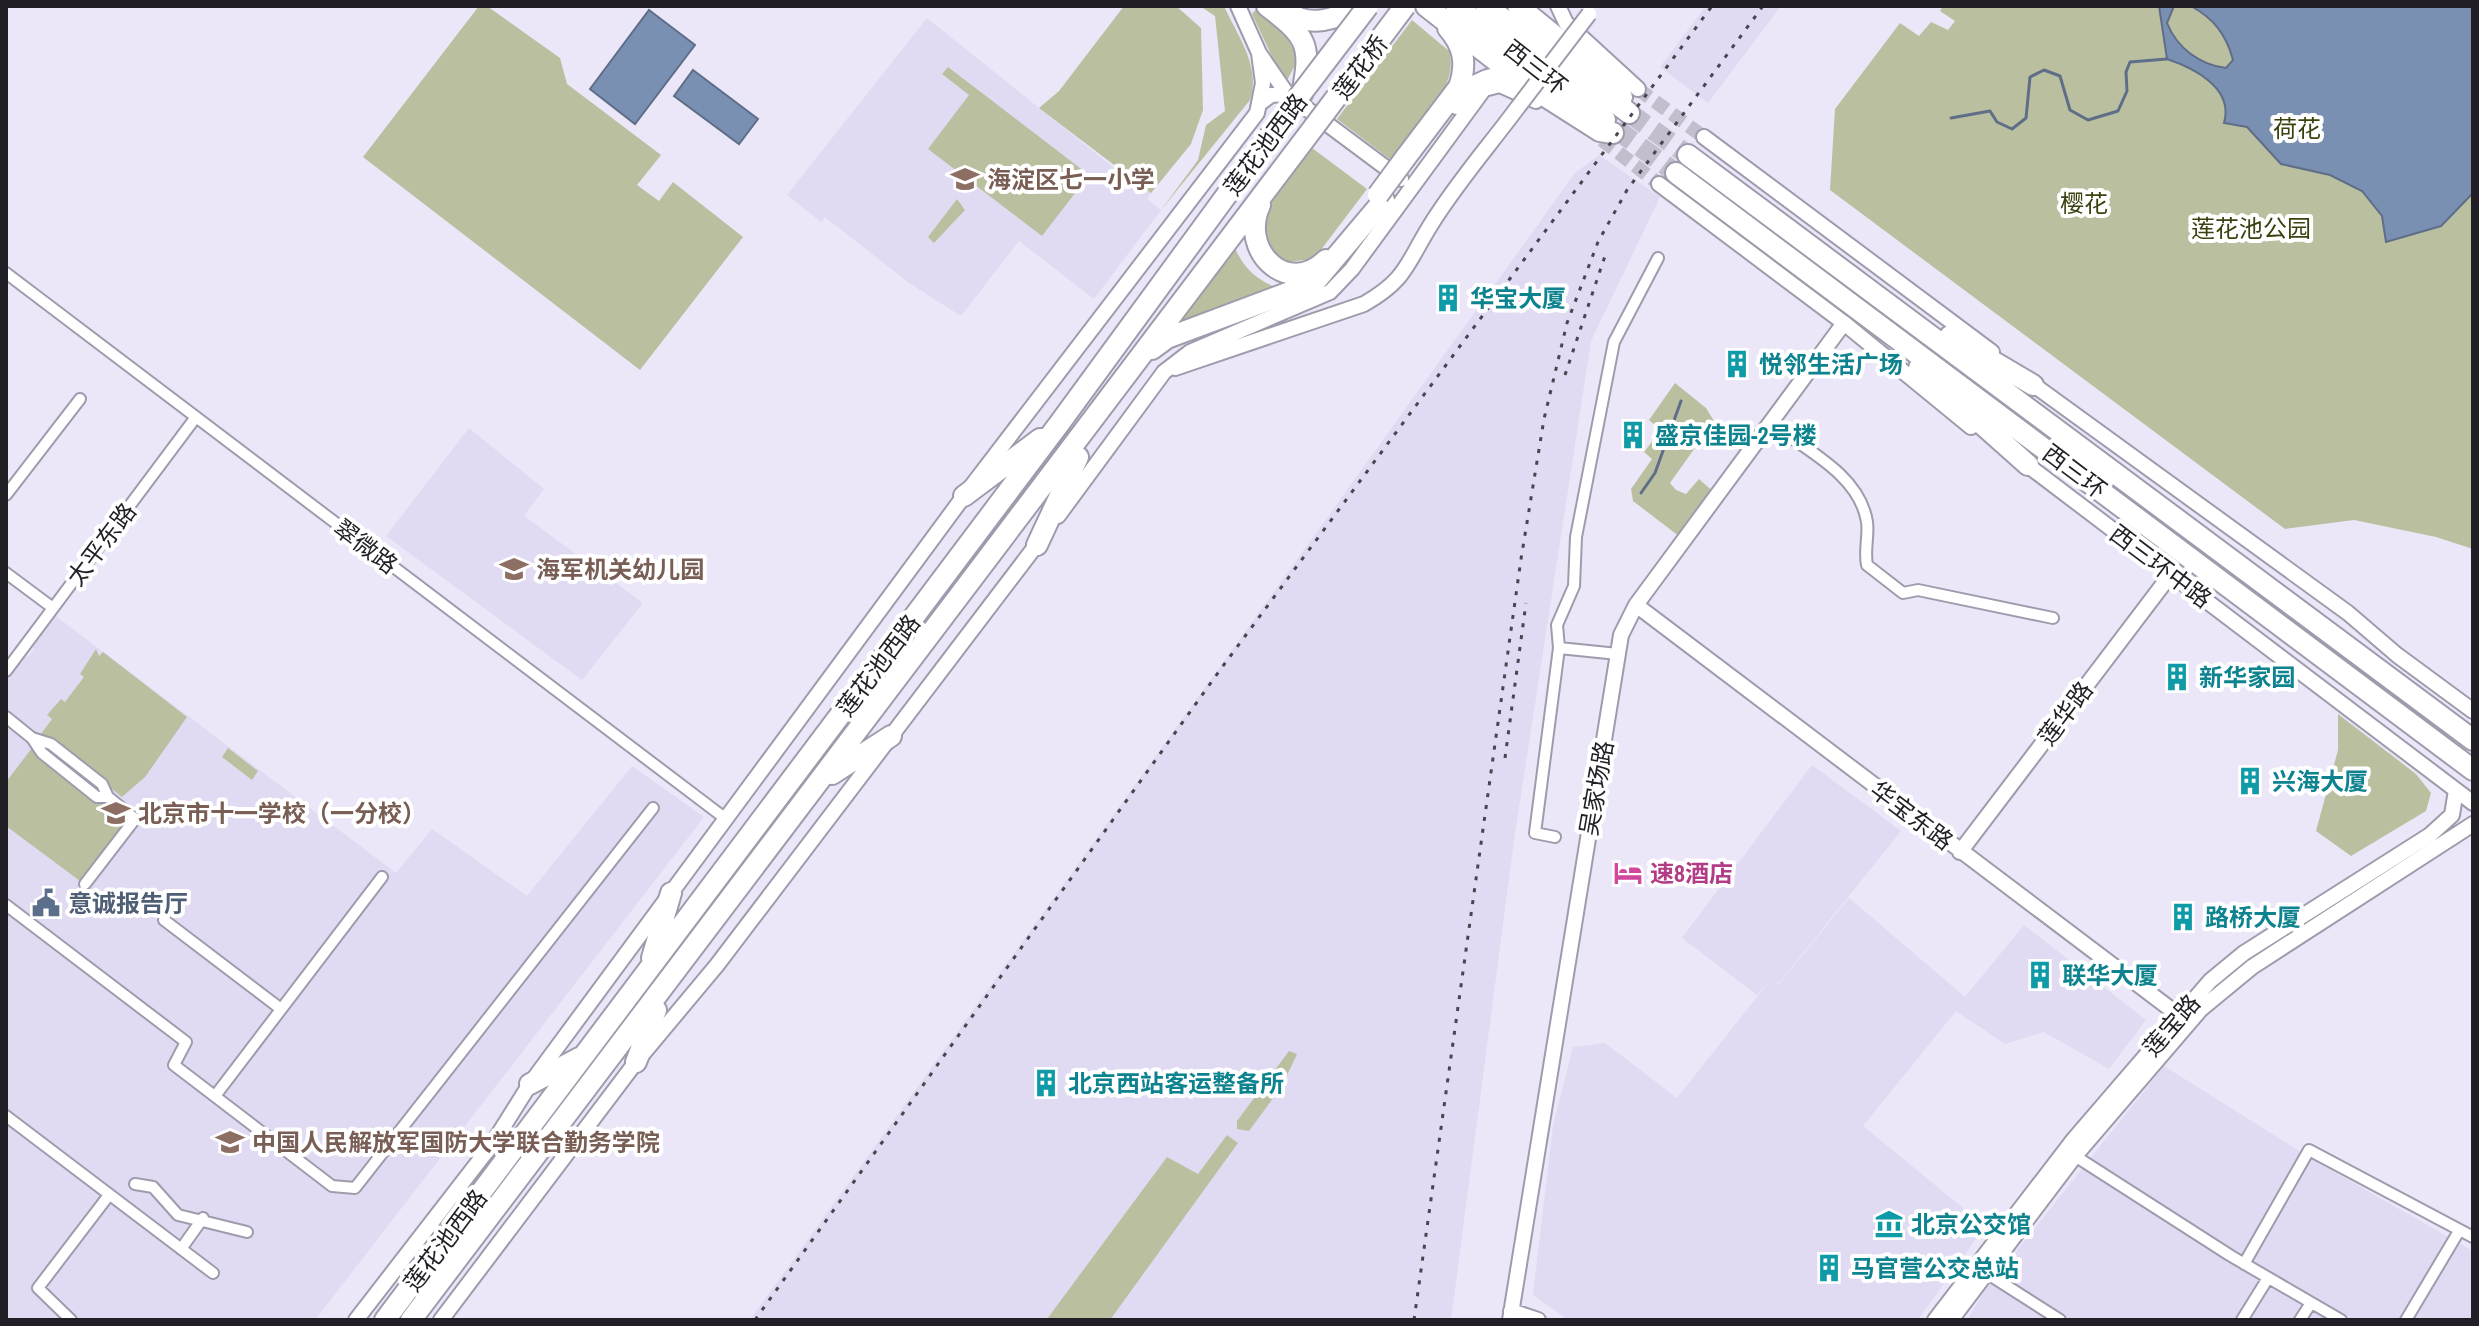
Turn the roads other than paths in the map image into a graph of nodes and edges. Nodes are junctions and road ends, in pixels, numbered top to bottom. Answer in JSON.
{"nodes":[{"id":1,"x":1238,"y":6,"type":"edge"},
{"id":2,"x":1267,"y":6,"type":"edge"},
{"id":3,"x":1279,"y":6,"type":"edge"},
{"id":4,"x":1360,"y":6,"type":"edge"},
{"id":5,"x":1368,"y":6,"type":"edge"},
{"id":6,"x":1405,"y":6,"type":"edge"},
{"id":7,"x":1486,"y":6,"type":"edge"},
{"id":8,"x":1518,"y":6,"type":"edge"},
{"id":9,"x":1547,"y":6,"type":"edge"},
{"id":10,"x":1558,"y":6,"type":"edge"},
{"id":11,"x":1440,"y":9,"type":"edge"},
{"id":12,"x":1592,"y":10,"type":"edge"},
{"id":13,"x":1558,"y":37,"type":"junction"},
{"id":14,"x":1259,"y":53,"type":"junction"},
{"id":15,"x":1526,"y":84,"type":"junction"},
{"id":16,"x":1293,"y":98,"type":"junction"},
{"id":17,"x":1259,"y":104,"type":"junction"},
{"id":18,"x":1622,"y":119,"type":"junction"},
{"id":19,"x":1314,"y":127,"type":"joint"},
{"id":20,"x":1704,"y":137,"type":"tunnel mouth"},
{"id":21,"x":1688,"y":155,"type":"tunnel mouth"},
{"id":22,"x":1408,"y":159,"type":"junction"},
{"id":23,"x":1667,"y":179,"type":"joint"},
{"id":24,"x":1411,"y":187,"type":"junction"},
{"id":25,"x":1266,"y":190,"type":"junction"},
{"id":26,"x":1381,"y":197,"type":"junction"},
{"id":27,"x":1658,"y":258,"type":"dead end"},
{"id":28,"x":6,"y":273,"type":"edge"},
{"id":29,"x":1853,"y":277,"type":"junction"},
{"id":30,"x":1841,"y":294,"type":"junction"},
{"id":31,"x":1844,"y":323,"type":"junction"},
{"id":32,"x":1139,"y":358,"type":"junction"},
{"id":33,"x":1164,"y":372,"type":"junction"},
{"id":34,"x":2033,"y":385,"type":"junction"},
{"id":35,"x":80,"y":399,"type":"dead end"},
{"id":36,"x":196,"y":417,"type":"junction"},
{"id":37,"x":1095,"y":421,"type":"junction"},
{"id":38,"x":1770,"y":423,"type":"junction"},
{"id":39,"x":1059,"y":424,"type":"junction"},
{"id":40,"x":2028,"y":465,"type":"junction"},
{"id":41,"x":6,"y":495,"type":"edge"},
{"id":42,"x":964,"y":496,"type":"junction"},
{"id":43,"x":1037,"y":545,"type":"junction"},
{"id":44,"x":6,"y":573,"type":"edge"},
{"id":45,"x":2171,"y":574,"type":"junction"},
{"id":46,"x":1636,"y":605,"type":"junction"},
{"id":47,"x":53,"y":608,"type":"junction"},
{"id":48,"x":2053,"y":618,"type":"dead end"},
{"id":49,"x":1559,"y":648,"type":"junction"},
{"id":50,"x":1618,"y":654,"type":"junction"},
{"id":51,"x":6,"y":671,"type":"edge"},
{"id":52,"x":2473,"y":711,"type":"edge"},
{"id":53,"x":6,"y":717,"type":"edge"},
{"id":54,"x":891,"y":736,"type":"junction"},
{"id":55,"x":2473,"y":740,"type":"edge"},
{"id":56,"x":2473,"y":770,"type":"edge"},
{"id":57,"x":819,"y":783,"type":"junction"},
{"id":58,"x":2456,"y":790,"type":"junction"},
{"id":59,"x":2473,"y":803,"type":"edge"},
{"id":60,"x":653,"y":808,"type":"dead end"},
{"id":61,"x":726,"y":819,"type":"junction"},
{"id":62,"x":2473,"y":824,"type":"edge"},
{"id":63,"x":1555,"y":837,"type":"dead end"},
{"id":64,"x":1960,"y":852,"type":"junction"},
{"id":65,"x":382,"y":877,"type":"dead end"},
{"id":66,"x":85,"y":884,"type":"dead end"},
{"id":67,"x":671,"y":893,"type":"junction"},
{"id":68,"x":6,"y":905,"type":"edge"},
{"id":69,"x":164,"y":920,"type":"dead end"},
{"id":70,"x":648,"y":971,"type":"junction"},
{"id":71,"x":665,"y":986,"type":"junction"},
{"id":72,"x":281,"y":1009,"type":"junction"},
{"id":73,"x":2184,"y":1019,"type":"junction"},
{"id":74,"x":586,"y":1055,"type":"junction"},
{"id":75,"x":636,"y":1062,"type":"junction"},
{"id":76,"x":530,"y":1084,"type":"junction"},
{"id":77,"x":215,"y":1096,"type":"junction"},
{"id":78,"x":6,"y":1116,"type":"edge"},
{"id":79,"x":2075,"y":1156,"type":"junction"},
{"id":80,"x":135,"y":1184,"type":"dead end"},
{"id":81,"x":109,"y":1195,"type":"junction"},
{"id":82,"x":203,"y":1218,"type":"junction"},
{"id":83,"x":2459,"y":1231,"type":"junction"},
{"id":84,"x":247,"y":1232,"type":"dead end"},
{"id":85,"x":2473,"y":1237,"type":"edge"},
{"id":86,"x":181,"y":1249,"type":"junction"},
{"id":87,"x":2244,"y":1264,"type":"junction"},
{"id":88,"x":1985,"y":1272,"type":"junction"},
{"id":89,"x":213,"y":1273,"type":"dead end"},
{"id":90,"x":2268,"y":1278,"type":"junction"},
{"id":91,"x":2311,"y":1303,"type":"junction"},
{"id":92,"x":1511,"y":1315,"type":"edge"},
{"id":93,"x":71,"y":1320,"type":"edge"},
{"id":94,"x":356,"y":1320,"type":"edge"},
{"id":95,"x":385,"y":1320,"type":"edge"},
{"id":96,"x":411,"y":1320,"type":"edge"},
{"id":97,"x":441,"y":1320,"type":"edge"},
{"id":98,"x":1538,"y":1320,"type":"edge"},
{"id":99,"x":1935,"y":1320,"type":"edge"},
{"id":100,"x":1951,"y":1320,"type":"edge"},
{"id":101,"x":2060,"y":1320,"type":"edge"},
{"id":102,"x":2242,"y":1320,"type":"edge"},
{"id":103,"x":2300,"y":1320,"type":"edge"},
{"id":104,"x":2341,"y":1320,"type":"edge"},
{"id":105,"x":2406,"y":1320,"type":"edge"}],
"edges":[{"from":1,"to":14,"type":"street"},
{"from":2,"to":16,"type":"highway"},
{"from":3,"to":4,"type":"highway"},
{"from":5,"to":16,"type":"highway","name":"莲花池西路","bridge":true},
{"from":6,"to":19,"type":"highway","name":"莲花桥","bridge":true},
{"from":7,"to":18,"type":"highway","name":"西三环"},
{"from":8,"to":13,"type":"highway"},
{"from":9,"to":13,"type":"highway"},
{"from":10,"to":18,"type":"street"},
{"from":11,"to":15,"type":"highway"},
{"from":11,"to":18,"type":"highway","name":"西三环"},
{"from":11,"to":22,"type":"highway"},
{"from":12,"to":33,"type":"street","bridge":true},
{"from":13,"to":18,"type":"highway"},
{"from":14,"to":16,"type":"street"},
{"from":14,"to":17,"type":"street","name":"莲花池西路"},
{"from":15,"to":18,"type":"highway"},
{"from":15,"to":22,"type":"highway"},
{"from":16,"to":17,"type":"street"},
{"from":16,"to":24,"type":"street"},
{"from":16,"to":39,"type":"highway","name":"莲花池西路"},
{"from":17,"to":42,"type":"street","name":"莲花池西路"},
{"from":18,"to":24,"type":"street"},
{"from":19,"to":25,"type":"highway","name":"莲花池西路"},
{"from":20,"to":34,"type":"street"},
{"from":21,"to":29,"type":"highway","name":"西三环"},
{"from":22,"to":26,"type":"highway","bridge":true},
{"from":23,"to":30,"type":"highway","name":"西三环"},
{"from":23,"to":31,"type":"street","name":"西三环中路"},
{"from":24,"to":33,"type":"street","name":"莲花池西路"},
{"from":25,"to":26,"type":"highway"},
{"from":25,"to":32,"type":"highway","name":"莲花池西路"},
{"from":26,"to":32,"type":"highway"},
{"from":27,"to":49,"type":"street"},
{"from":28,"to":36,"type":"street","name":"翠微路"},
{"from":29,"to":34,"type":"highway"},
{"from":29,"to":55,"type":"highway","name":"西三环"},
{"from":30,"to":40,"type":"highway"},
{"from":30,"to":56,"type":"highway","name":"西三环"},
{"from":31,"to":38,"type":"street","name":"吴家场路"},
{"from":31,"to":40,"type":"street","name":"西三环中路"},
{"from":32,"to":37,"type":"highway","name":"莲花池西路"},
{"from":33,"to":43,"type":"street","name":"莲花池西路"},
{"from":34,"to":52,"type":"street"},
{"from":35,"to":41,"type":"street"},
{"from":36,"to":47,"type":"street","name":"太平东路"},
{"from":36,"to":61,"type":"street","name":"翠微路"},
{"from":37,"to":43,"type":"highway"},
{"from":37,"to":57,"type":"highway","name":"莲花池西路"},
{"from":38,"to":46,"type":"street","name":"吴家场路"},
{"from":38,"to":48,"type":"street"},
{"from":39,"to":42,"type":"highway"},
{"from":39,"to":70,"type":"highway","name":"莲花池西路"},
{"from":40,"to":45,"type":"street","name":"西三环中路"},
{"from":42,"to":61,"type":"street","name":"莲花池西路"},
{"from":43,"to":54,"type":"street","name":"莲花池西路"},
{"from":44,"to":47,"type":"street"},
{"from":45,"to":58,"type":"street","name":"西三环中路"},
{"from":45,"to":64,"type":"street","name":"莲华路"},
{"from":46,"to":50,"type":"street","name":"吴家场路"},
{"from":46,"to":64,"type":"street","name":"华宝东路"},
{"from":47,"to":51,"type":"street","name":"太平东路"},
{"from":49,"to":50,"type":"street"},
{"from":49,"to":63,"type":"street"},
{"from":50,"to":92,"type":"street","name":"吴家场路"},
{"from":53,"to":66,"type":"street"},
{"from":54,"to":57,"type":"highway"},
{"from":54,"to":75,"type":"street","name":"莲花池西路"},
{"from":57,"to":71,"type":"highway","name":"莲花池西路"},
{"from":58,"to":59,"type":"street","name":"西三环中路"},
{"from":58,"to":73,"type":"street","name":"莲宝路"},
{"from":60,"to":77,"type":"street"},
{"from":61,"to":67,"type":"street","name":"莲花池西路"},
{"from":62,"to":73,"type":"street","name":"莲宝路"},
{"from":64,"to":73,"type":"street","name":"华宝东路"},
{"from":65,"to":72,"type":"street"},
{"from":67,"to":70,"type":"highway"},
{"from":67,"to":76,"type":"street","name":"莲花池西路"},
{"from":68,"to":77,"type":"street"},
{"from":69,"to":72,"type":"street"},
{"from":70,"to":74,"type":"highway","name":"莲花池西路"},
{"from":71,"to":75,"type":"highway"},
{"from":71,"to":96,"type":"highway","name":"莲花池西路"},
{"from":72,"to":77,"type":"street"},
{"from":73,"to":79,"type":"street","name":"莲宝路"},
{"from":73,"to":99,"type":"street","name":"莲宝路"},
{"from":74,"to":76,"type":"highway"},
{"from":74,"to":95,"type":"highway","name":"莲花池西路"},
{"from":75,"to":97,"type":"street","name":"莲花池西路"},
{"from":76,"to":94,"type":"street","name":"莲花池西路"},
{"from":78,"to":81,"type":"street"},
{"from":79,"to":87,"type":"street"},
{"from":79,"to":88,"type":"street","name":"莲宝路"},
{"from":80,"to":82,"type":"street"},
{"from":81,"to":86,"type":"street"},
{"from":81,"to":93,"type":"street"},
{"from":82,"to":84,"type":"street"},
{"from":82,"to":86,"type":"street"},
{"from":83,"to":85,"type":"street"},
{"from":83,"to":87,"type":"street"},
{"from":83,"to":105,"type":"street"},
{"from":86,"to":89,"type":"street"},
{"from":87,"to":90,"type":"street"},
{"from":88,"to":100,"type":"street","name":"莲宝路"},
{"from":88,"to":101,"type":"street"},
{"from":90,"to":91,"type":"street"},
{"from":90,"to":102,"type":"street"},
{"from":91,"to":103,"type":"street"},
{"from":91,"to":104,"type":"street"},
{"from":92,"to":98,"type":"street"}]}
